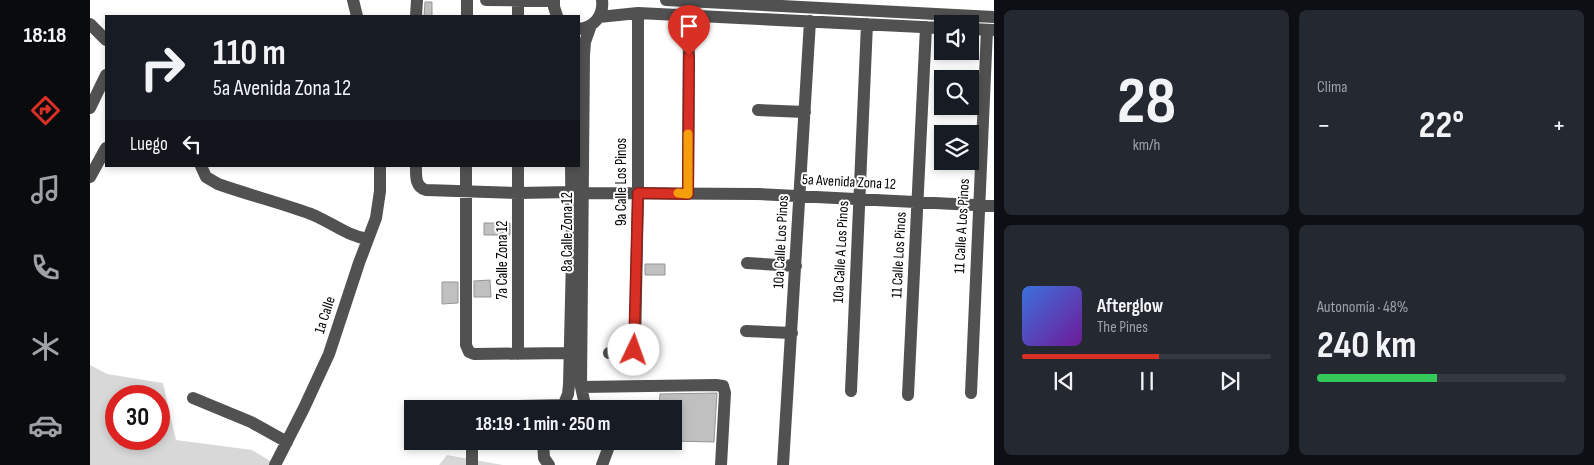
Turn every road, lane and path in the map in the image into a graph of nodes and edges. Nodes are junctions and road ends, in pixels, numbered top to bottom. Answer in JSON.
{"nodes":[{"id":1,"x":353,"y":0,"type":"edge"},
{"id":2,"x":417,"y":0,"type":"edge"},
{"id":3,"x":467,"y":0,"type":"edge"},
{"id":4,"x":486,"y":0,"type":"edge"},
{"id":5,"x":518,"y":0,"type":"edge"},
{"id":6,"x":554,"y":0,"type":"edge"},
{"id":7,"x":602,"y":0,"type":"edge"},
{"id":8,"x":666,"y":0,"type":"edge"},
{"id":9,"x":725,"y":2,"type":"edge"},
{"id":10,"x":817,"y":4,"type":"edge"},
{"id":11,"x":638,"y":14,"type":"junction"},
{"id":12,"x":357,"y":15,"type":"edge"},
{"id":13,"x":416,"y":15,"type":"edge"},
{"id":14,"x":467,"y":15,"type":"edge"},
{"id":15,"x":518,"y":15,"type":"edge"},
{"id":16,"x":557,"y":15,"type":"edge"},
{"id":17,"x":689,"y":16,"type":"junction"},
{"id":18,"x":994,"y":18,"type":"edge"},
{"id":19,"x":810,"y":22,"type":"junction"},
{"id":20,"x":90,"y":24,"type":"edge"},
{"id":21,"x":590,"y":24,"type":"edge"},
{"id":22,"x":867,"y":24,"type":"junction"},
{"id":23,"x":926,"y":27,"type":"junction"},
{"id":24,"x":934,"y":28,"type":"edge"},
{"id":25,"x":991,"y":30,"type":"edge"},
{"id":26,"x":105,"y":39,"type":"edge"},
{"id":27,"x":105,"y":78,"type":"edge"},
{"id":28,"x":90,"y":108,"type":"edge"},
{"id":29,"x":758,"y":110,"type":"dead end"},
{"id":30,"x":805,"y":112,"type":"junction"},
{"id":31,"x":580,"y":134,"type":"edge"},
{"id":32,"x":105,"y":150,"type":"edge"},
{"id":33,"x":201,"y":167,"type":"edge"},
{"id":34,"x":380,"y":167,"type":"edge"},
{"id":35,"x":416,"y":167,"type":"edge"},
{"id":36,"x":466,"y":167,"type":"edge"},
{"id":37,"x":518,"y":167,"type":"edge"},
{"id":38,"x":571,"y":167,"type":"edge"},
{"id":39,"x":578,"y":167,"type":"edge"},
{"id":40,"x":90,"y":178,"type":"edge"},
{"id":41,"x":466,"y":192,"type":"junction"},
{"id":42,"x":518,"y":193,"type":"junction"},
{"id":43,"x":577,"y":193,"type":"junction"},
{"id":44,"x":638,"y":193,"type":"junction"},
{"id":45,"x":688,"y":194,"type":"junction"},
{"id":46,"x":800,"y":196,"type":"junction"},
{"id":47,"x":859,"y":199,"type":"junction"},
{"id":48,"x":918,"y":202,"type":"junction"},
{"id":49,"x":979,"y":205,"type":"junction"},
{"id":50,"x":994,"y":206,"type":"edge"},
{"id":51,"x":368,"y":239,"type":"junction"},
{"id":52,"x":747,"y":263,"type":"dead end"},
{"id":53,"x":796,"y":266,"type":"junction"},
{"id":54,"x":746,"y":331,"type":"dead end"},
{"id":55,"x":792,"y":333,"type":"junction"},
{"id":56,"x":609,"y":353,"type":"dead end"},
{"id":57,"x":518,"y":354,"type":"junction"},
{"id":58,"x":569,"y":354,"type":"junction"},
{"id":59,"x":581,"y":387,"type":"junction"},
{"id":60,"x":851,"y":391,"type":"dead end"},
{"id":61,"x":971,"y":393,"type":"dead end"},
{"id":62,"x":908,"y":395,"type":"dead end"},
{"id":63,"x":193,"y":398,"type":"dead end"},
{"id":64,"x":566,"y":400,"type":"edge"},
{"id":65,"x":584,"y":400,"type":"edge"},
{"id":66,"x":287,"y":442,"type":"junction"},
{"id":67,"x":472,"y":450,"type":"edge"},
{"id":68,"x":544,"y":450,"type":"edge"},
{"id":69,"x":608,"y":450,"type":"edge"},
{"id":70,"x":275,"y":465,"type":"edge"},
{"id":71,"x":472,"y":465,"type":"edge"},
{"id":72,"x":549,"y":465,"type":"edge"},
{"id":73,"x":602,"y":465,"type":"edge"},
{"id":74,"x":722,"y":465,"type":"edge"},
{"id":75,"x":783,"y":465,"type":"edge"}],
"edges":[{"from":1,"to":12,"type":"street"},
{"from":2,"to":13,"type":"street"},
{"from":3,"to":14,"type":"street"},
{"from":4,"to":5,"type":"street"},
{"from":5,"to":6,"type":"street"},
{"from":5,"to":15,"type":"street"},
{"from":6,"to":16,"type":"street"},
{"from":7,"to":21,"type":"street","name":"8a Calle Zona 12"},
{"from":8,"to":9,"type":"street"},
{"from":9,"to":10,"type":"street"},
{"from":10,"to":18,"type":"street"},
{"from":11,"to":17,"type":"street"},
{"from":11,"to":21,"type":"street"},
{"from":11,"to":44,"type":"street","name":"9a Calle Los Pinos"},
{"from":17,"to":19,"type":"street"},
{"from":17,"to":45,"type":"street"},
{"from":19,"to":22,"type":"street"},
{"from":19,"to":30,"type":"street","name":"10a Calle Los Pinos"},
{"from":20,"to":26,"type":"street"},
{"from":21,"to":31,"type":"street","name":"8a Calle Zona 12"},
{"from":22,"to":23,"type":"street"},
{"from":22,"to":47,"type":"street","name":"10a Calle A Los Pinos"},
{"from":23,"to":24,"type":"street"},
{"from":23,"to":48,"type":"street","name":"11 Calle Los Pinos"},
{"from":25,"to":49,"type":"street","name":"11 Calle A Los Pinos"},
{"from":27,"to":28,"type":"street"},
{"from":29,"to":30,"type":"street"},
{"from":30,"to":46,"type":"street","name":"10a Calle Los Pinos"},
{"from":32,"to":40,"type":"street"},
{"from":33,"to":51,"type":"street"},
{"from":34,"to":51,"type":"street","name":"1a Calle"},
{"from":35,"to":41,"type":"street","name":"5a Avenida Zona 12"},
{"from":36,"to":41,"type":"street"},
{"from":37,"to":42,"type":"street","name":"7a Calle Zona 12"},
{"from":38,"to":43,"type":"street","name":"8a Calle Zona 12"},
{"from":39,"to":43,"type":"street","name":"8a Calle Zona 12"},
{"from":41,"to":42,"type":"street","name":"5a Avenida Zona 12"},
{"from":41,"to":57,"type":"street"},
{"from":42,"to":43,"type":"street","name":"5a Avenida Zona 12"},
{"from":42,"to":57,"type":"street","name":"7a Calle Zona 12"},
{"from":43,"to":44,"type":"street","name":"5a Avenida Zona 12"},
{"from":43,"to":58,"type":"street","name":"8a Calle Zona 12"},
{"from":43,"to":59,"type":"street","name":"8a Calle Zona 12"},
{"from":44,"to":45,"type":"street","name":"5a Avenida Zona 12"},
{"from":44,"to":56,"type":"street","name":"9a Calle Los Pinos"},
{"from":45,"to":46,"type":"street","name":"5a Avenida Zona 12"},
{"from":46,"to":47,"type":"street","name":"5a Avenida Zona 12"},
{"from":46,"to":53,"type":"street","name":"10a Calle Los Pinos"},
{"from":47,"to":48,"type":"street","name":"5a Avenida Zona 12"},
{"from":47,"to":60,"type":"street","name":"10a Calle A Los Pinos"},
{"from":48,"to":49,"type":"street","name":"5a Avenida Zona 12"},
{"from":48,"to":62,"type":"street","name":"11 Calle Los Pinos"},
{"from":49,"to":50,"type":"street","name":"5a Avenida Zona 12"},
{"from":49,"to":61,"type":"street","name":"11 Calle A Los Pinos"},
{"from":51,"to":66,"type":"street","name":"1a Calle"},
{"from":52,"to":53,"type":"street"},
{"from":53,"to":55,"type":"street","name":"10a Calle Los Pinos"},
{"from":54,"to":55,"type":"street"},
{"from":55,"to":75,"type":"street","name":"10a Calle Los Pinos"},
{"from":57,"to":58,"type":"street"},
{"from":58,"to":64,"type":"street","name":"8a Calle Zona 12"},
{"from":59,"to":65,"type":"street","name":"8a Calle Zona 12"},
{"from":59,"to":74,"type":"street"},
{"from":63,"to":66,"type":"street"},
{"from":66,"to":70,"type":"street","name":"1a Calle"},
{"from":67,"to":71,"type":"street"},
{"from":68,"to":72,"type":"street"},
{"from":69,"to":73,"type":"street"}]}
